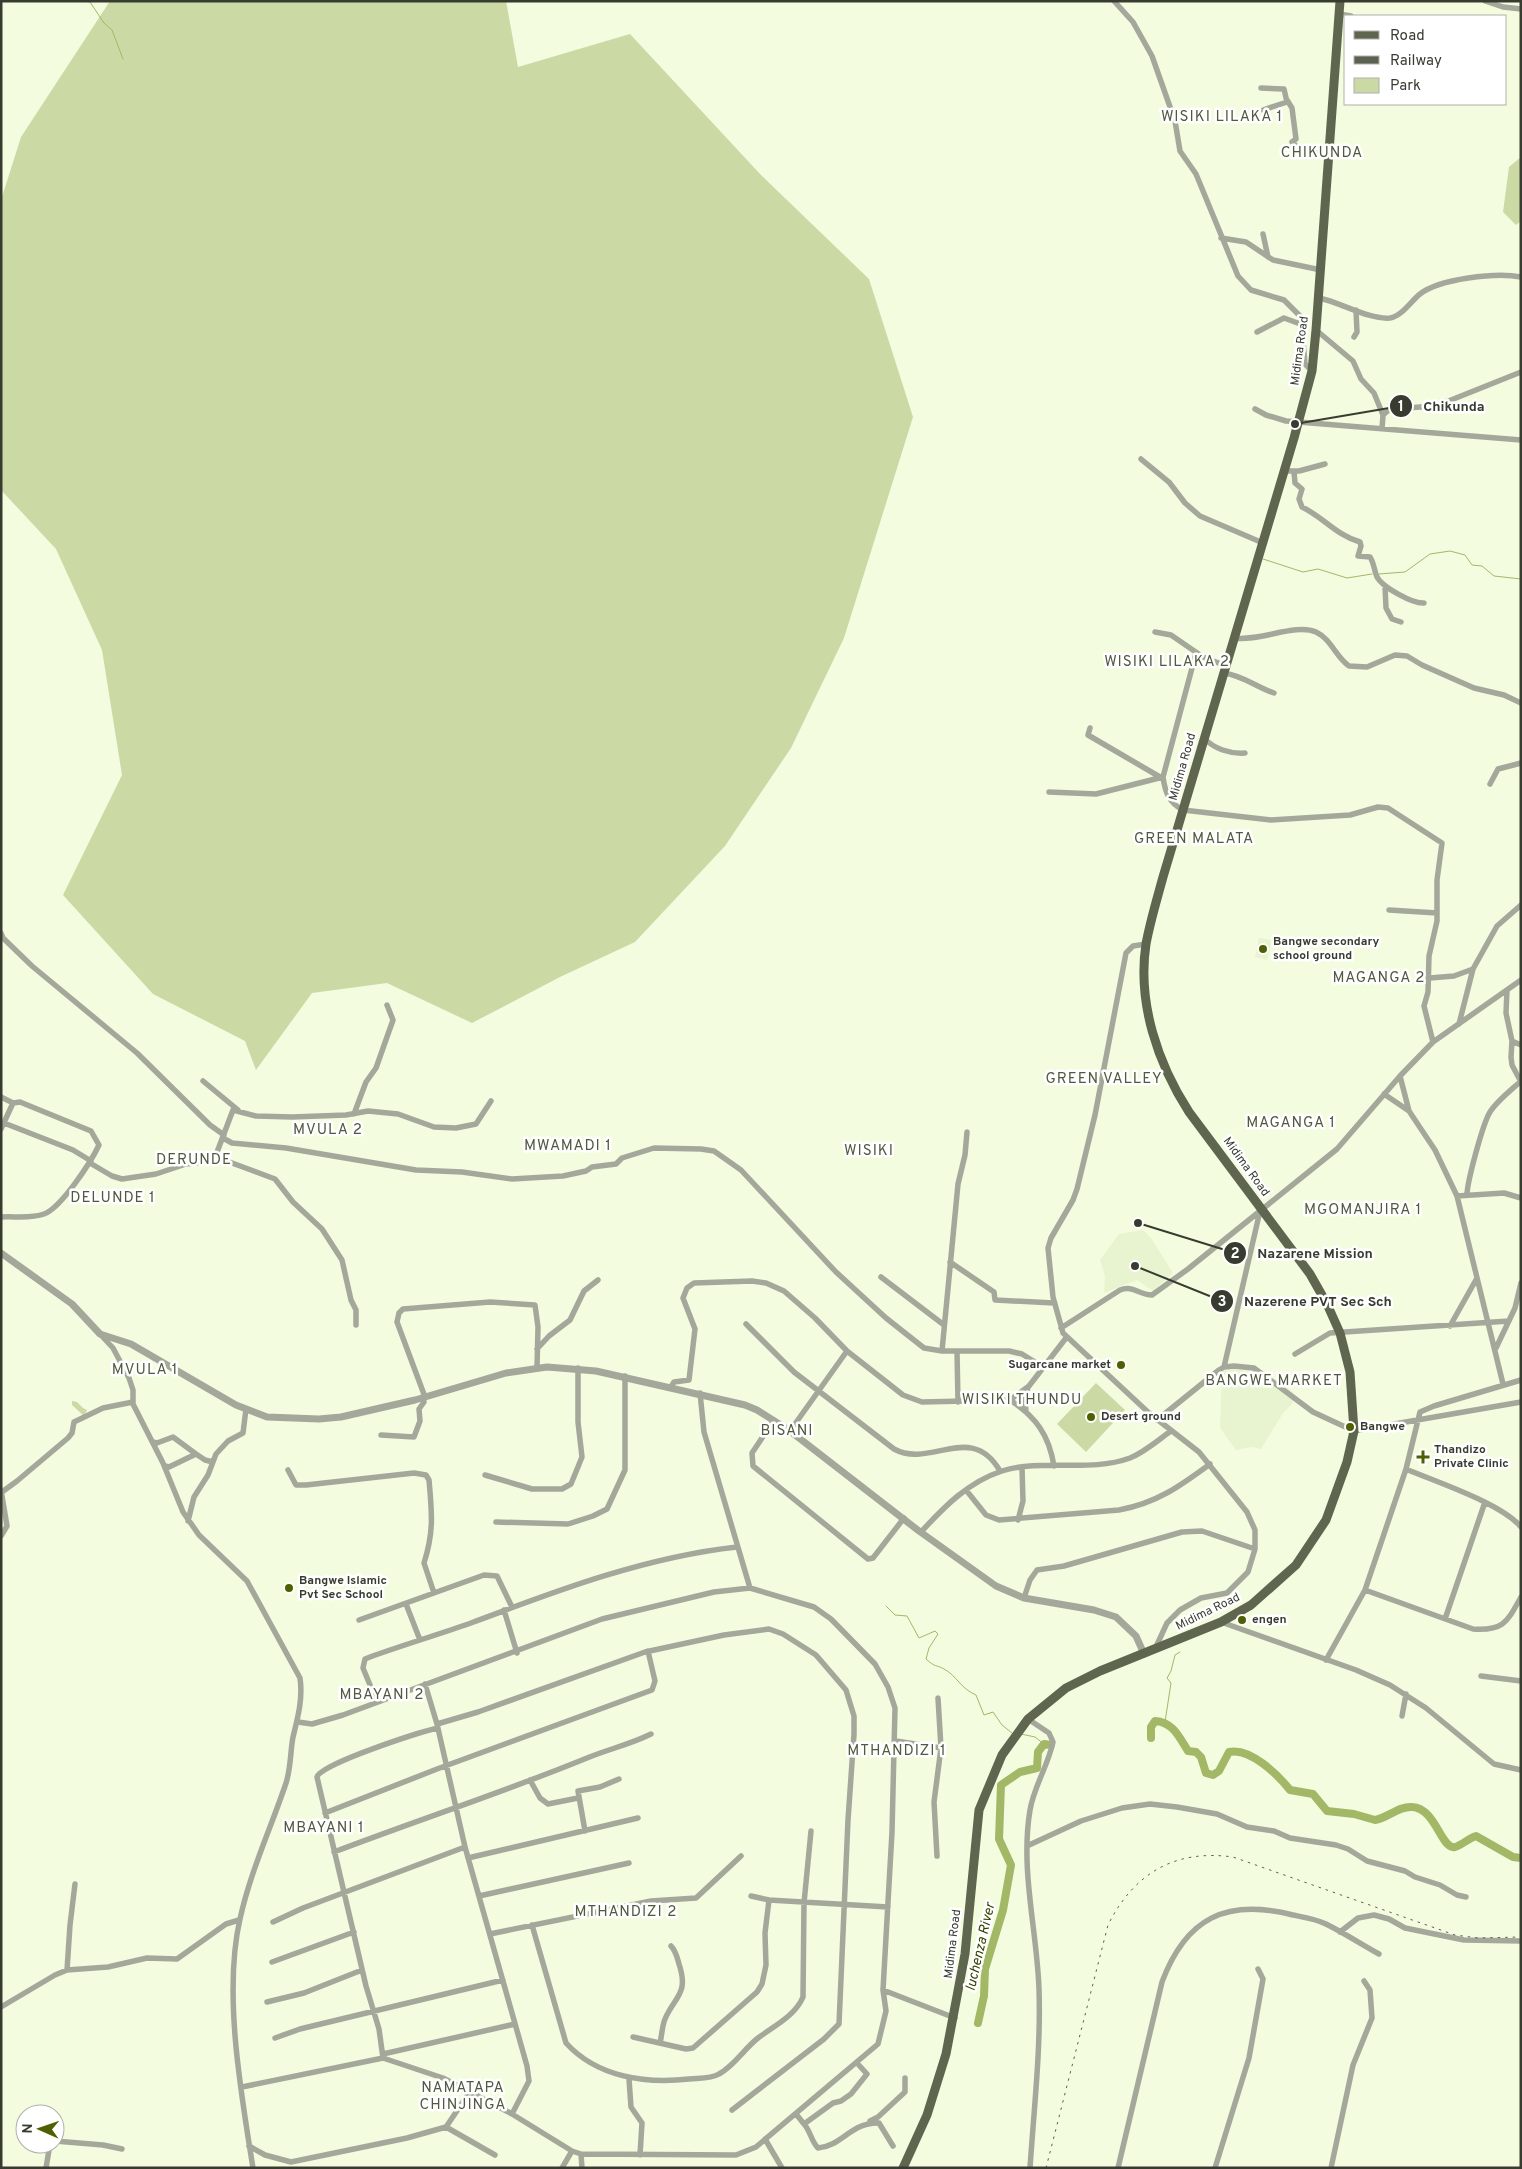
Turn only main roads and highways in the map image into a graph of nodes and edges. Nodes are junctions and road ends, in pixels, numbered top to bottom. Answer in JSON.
{"nodes":[{"id":1,"x":1340,"y":1,"type":"edge"},
{"id":2,"x":903,"y":2168,"type":"edge"}],
"edges":[{"from":1,"to":2,"type":"main road","name":"Midima Road"}]}
